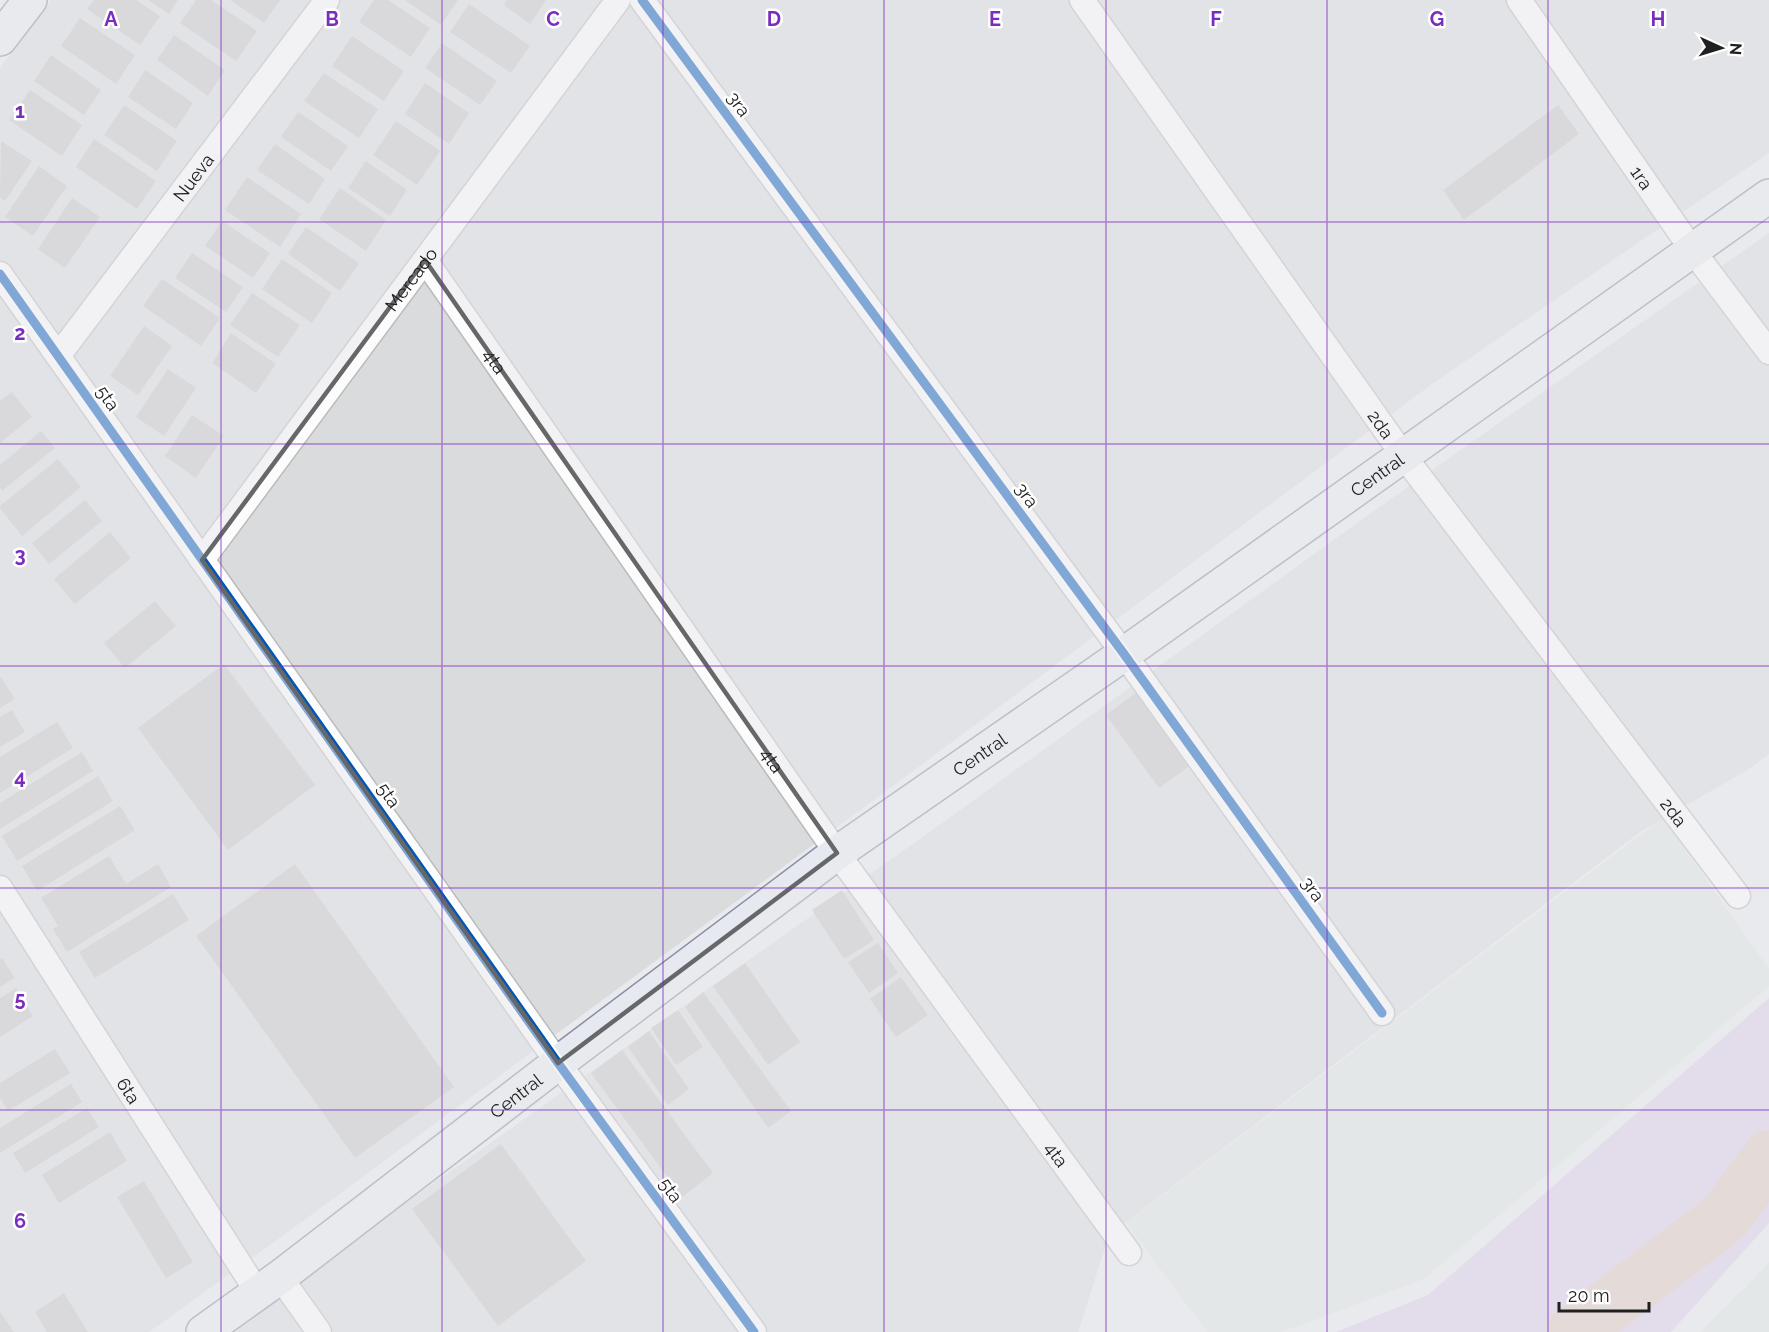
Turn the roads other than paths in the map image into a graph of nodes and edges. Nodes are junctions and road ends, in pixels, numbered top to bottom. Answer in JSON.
{"nodes":[{"id":1,"x":30,"y":0,"type":"edge"},
{"id":2,"x":327,"y":0,"type":"edge"},
{"id":3,"x":618,"y":0,"type":"edge"},
{"id":4,"x":642,"y":0,"type":"edge"},
{"id":5,"x":1082,"y":0,"type":"edge"},
{"id":6,"x":1519,"y":0,"type":"edge"},
{"id":7,"x":0,"y":39,"type":"edge"},
{"id":8,"x":1769,"y":196,"type":"edge"},
{"id":9,"x":1693,"y":250,"type":"junction"},
{"id":10,"x":425,"y":260,"type":"junction"},
{"id":11,"x":0,"y":274,"type":"edge"},
{"id":12,"x":1769,"y":352,"type":"edge"},
{"id":13,"x":58,"y":356,"type":"junction"},
{"id":14,"x":1403,"y":455,"type":"junction"},
{"id":15,"x":202,"y":560,"type":"junction"},
{"id":16,"x":1124,"y":654,"type":"junction"},
{"id":17,"x":837,"y":853,"type":"junction"},
{"id":18,"x":0,"y":888,"type":"edge"},
{"id":19,"x":1738,"y":896,"type":"dead end"},
{"id":20,"x":1382,"y":1013,"type":"dead end"},
{"id":21,"x":558,"y":1063,"type":"junction"},
{"id":22,"x":1129,"y":1253,"type":"dead end"},
{"id":23,"x":269,"y":1285,"type":"junction"},
{"id":24,"x":203,"y":1332,"type":"edge"},
{"id":25,"x":320,"y":1332,"type":"edge"},
{"id":26,"x":754,"y":1332,"type":"edge"}],
"edges":[{"from":1,"to":7,"type":"main road"},
{"from":2,"to":13,"type":"street","name":"Nueva"},
{"from":3,"to":10,"type":"street","name":"Mercado"},
{"from":4,"to":16,"type":"street","name":"3ra"},
{"from":5,"to":14,"type":"street","name":"2da"},
{"from":6,"to":9,"type":"street","name":"1ra"},
{"from":8,"to":9,"type":"main road","name":"Central"},
{"from":9,"to":12,"type":"street","name":"1ra"},
{"from":9,"to":14,"type":"main road","name":"Central"},
{"from":10,"to":15,"type":"street","name":"Mercado"},
{"from":10,"to":17,"type":"street","name":"4ta"},
{"from":11,"to":13,"type":"street","name":"5ta"},
{"from":13,"to":15,"type":"street","name":"5ta"},
{"from":14,"to":16,"type":"main road","name":"Central"},
{"from":14,"to":19,"type":"street","name":"2da"},
{"from":15,"to":21,"type":"street","name":"5ta"},
{"from":16,"to":17,"type":"main road","name":"Central"},
{"from":16,"to":20,"type":"street","name":"3ra"},
{"from":17,"to":21,"type":"main road","name":"Central"},
{"from":17,"to":22,"type":"street","name":"4ta"},
{"from":18,"to":23,"type":"street","name":"6ta"},
{"from":21,"to":23,"type":"main road","name":"Central"},
{"from":21,"to":26,"type":"street","name":"5ta"},
{"from":23,"to":24,"type":"main road","name":"Central"},
{"from":23,"to":25,"type":"street","name":"6ta"}]}
